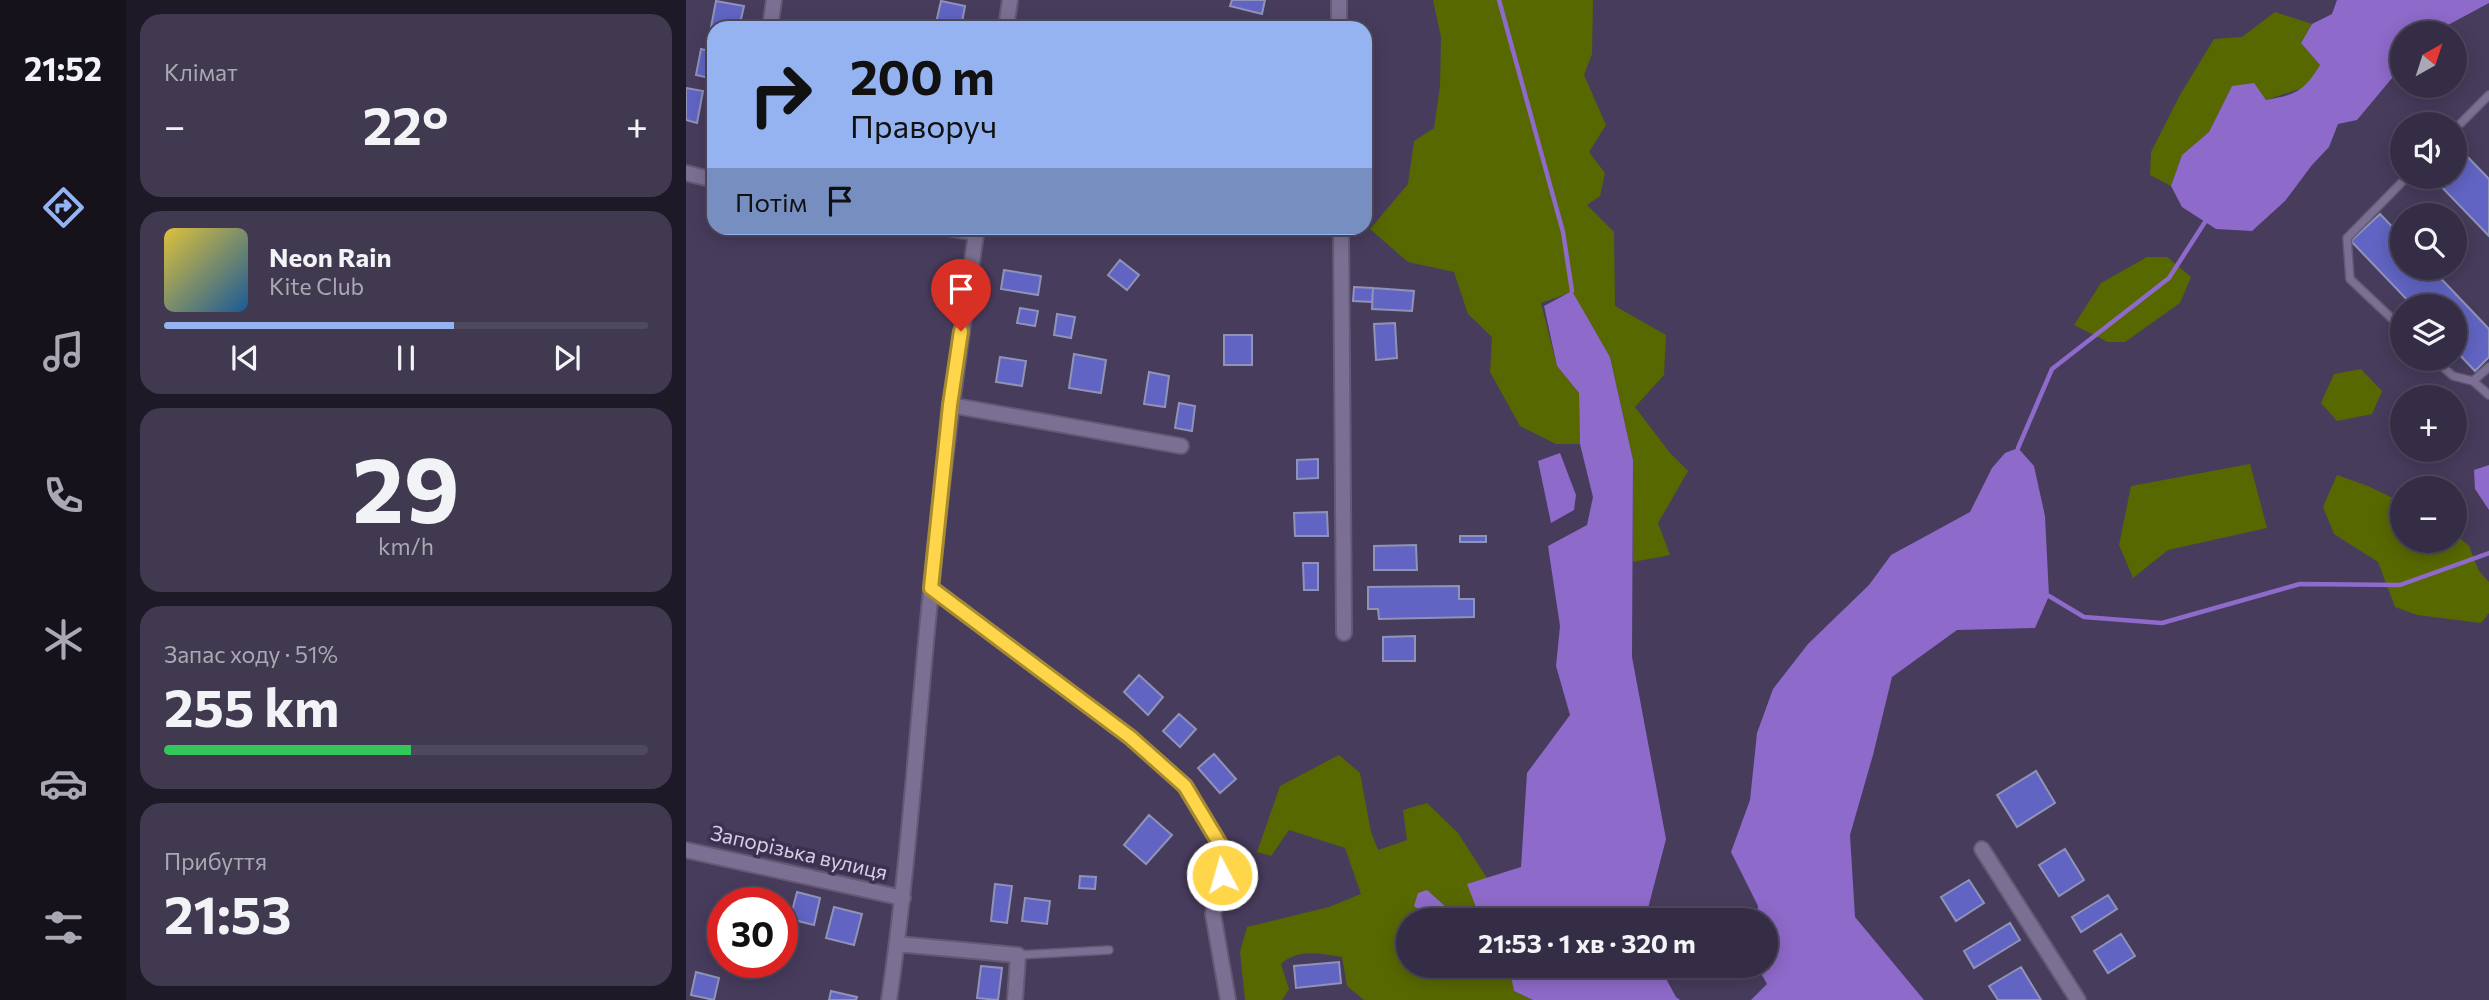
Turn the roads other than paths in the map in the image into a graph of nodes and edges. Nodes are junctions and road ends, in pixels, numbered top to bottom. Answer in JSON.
{"nodes":[{"id":1,"x":774,"y":0,"type":"edge"},
{"id":2,"x":1010,"y":0,"type":"edge"},
{"id":3,"x":1339,"y":0,"type":"edge"},
{"id":4,"x":771,"y":21,"type":"edge"},
{"id":5,"x":1007,"y":21,"type":"edge"},
{"id":6,"x":1339,"y":21,"type":"edge"},
{"id":7,"x":2489,"y":95,"type":"edge"},
{"id":8,"x":2467,"y":116,"type":"edge"},
{"id":9,"x":686,"y":173,"type":"edge"},
{"id":10,"x":707,"y":178,"type":"edge"},
{"id":11,"x":2395,"y":189,"type":"edge"},
{"id":12,"x":975,"y":235,"type":"edge"},
{"id":13,"x":1341,"y":235,"type":"edge"},
{"id":14,"x":2390,"y":317,"type":"edge"},
{"id":15,"x":2489,"y":367,"type":"edge"},
{"id":16,"x":2447,"y":371,"type":"edge"},
{"id":17,"x":2473,"y":381,"type":"junction"},
{"id":18,"x":2489,"y":396,"type":"edge"},
{"id":19,"x":950,"y":405,"type":"junction"},
{"id":20,"x":1181,"y":446,"type":"dead end"},
{"id":21,"x":931,"y":588,"type":"junction"},
{"id":22,"x":1344,"y":633,"type":"dead end"},
{"id":23,"x":1982,"y":849,"type":"dead end"},
{"id":24,"x":686,"y":850,"type":"edge"},
{"id":25,"x":903,"y":898,"type":"junction"},
{"id":26,"x":897,"y":944,"type":"junction"},
{"id":27,"x":1109,"y":950,"type":"dead end"},
{"id":28,"x":1018,"y":955,"type":"junction"},
{"id":29,"x":888,"y":1000,"type":"edge"},
{"id":30,"x":1015,"y":1000,"type":"edge"},
{"id":31,"x":1228,"y":1000,"type":"edge"},
{"id":32,"x":2078,"y":1000,"type":"edge"}],
"edges":[{"from":1,"to":4,"type":"street"},
{"from":2,"to":5,"type":"street"},
{"from":3,"to":6,"type":"street"},
{"from":7,"to":8,"type":"lane"},
{"from":9,"to":10,"type":"street"},
{"from":11,"to":14,"type":"lane"},
{"from":12,"to":19,"type":"street"},
{"from":13,"to":22,"type":"street"},
{"from":15,"to":17,"type":"lane"},
{"from":16,"to":17,"type":"lane"},
{"from":17,"to":18,"type":"lane"},
{"from":19,"to":20,"type":"street"},
{"from":19,"to":21,"type":"street"},
{"from":21,"to":25,"type":"street"},
{"from":21,"to":31,"type":"street"},
{"from":23,"to":32,"type":"street"},
{"from":24,"to":25,"type":"street","name":"Запорізька вулиця"},
{"from":25,"to":26,"type":"street"},
{"from":26,"to":28,"type":"street"},
{"from":26,"to":29,"type":"street"},
{"from":27,"to":28,"type":"lane"},
{"from":28,"to":30,"type":"street"}]}
